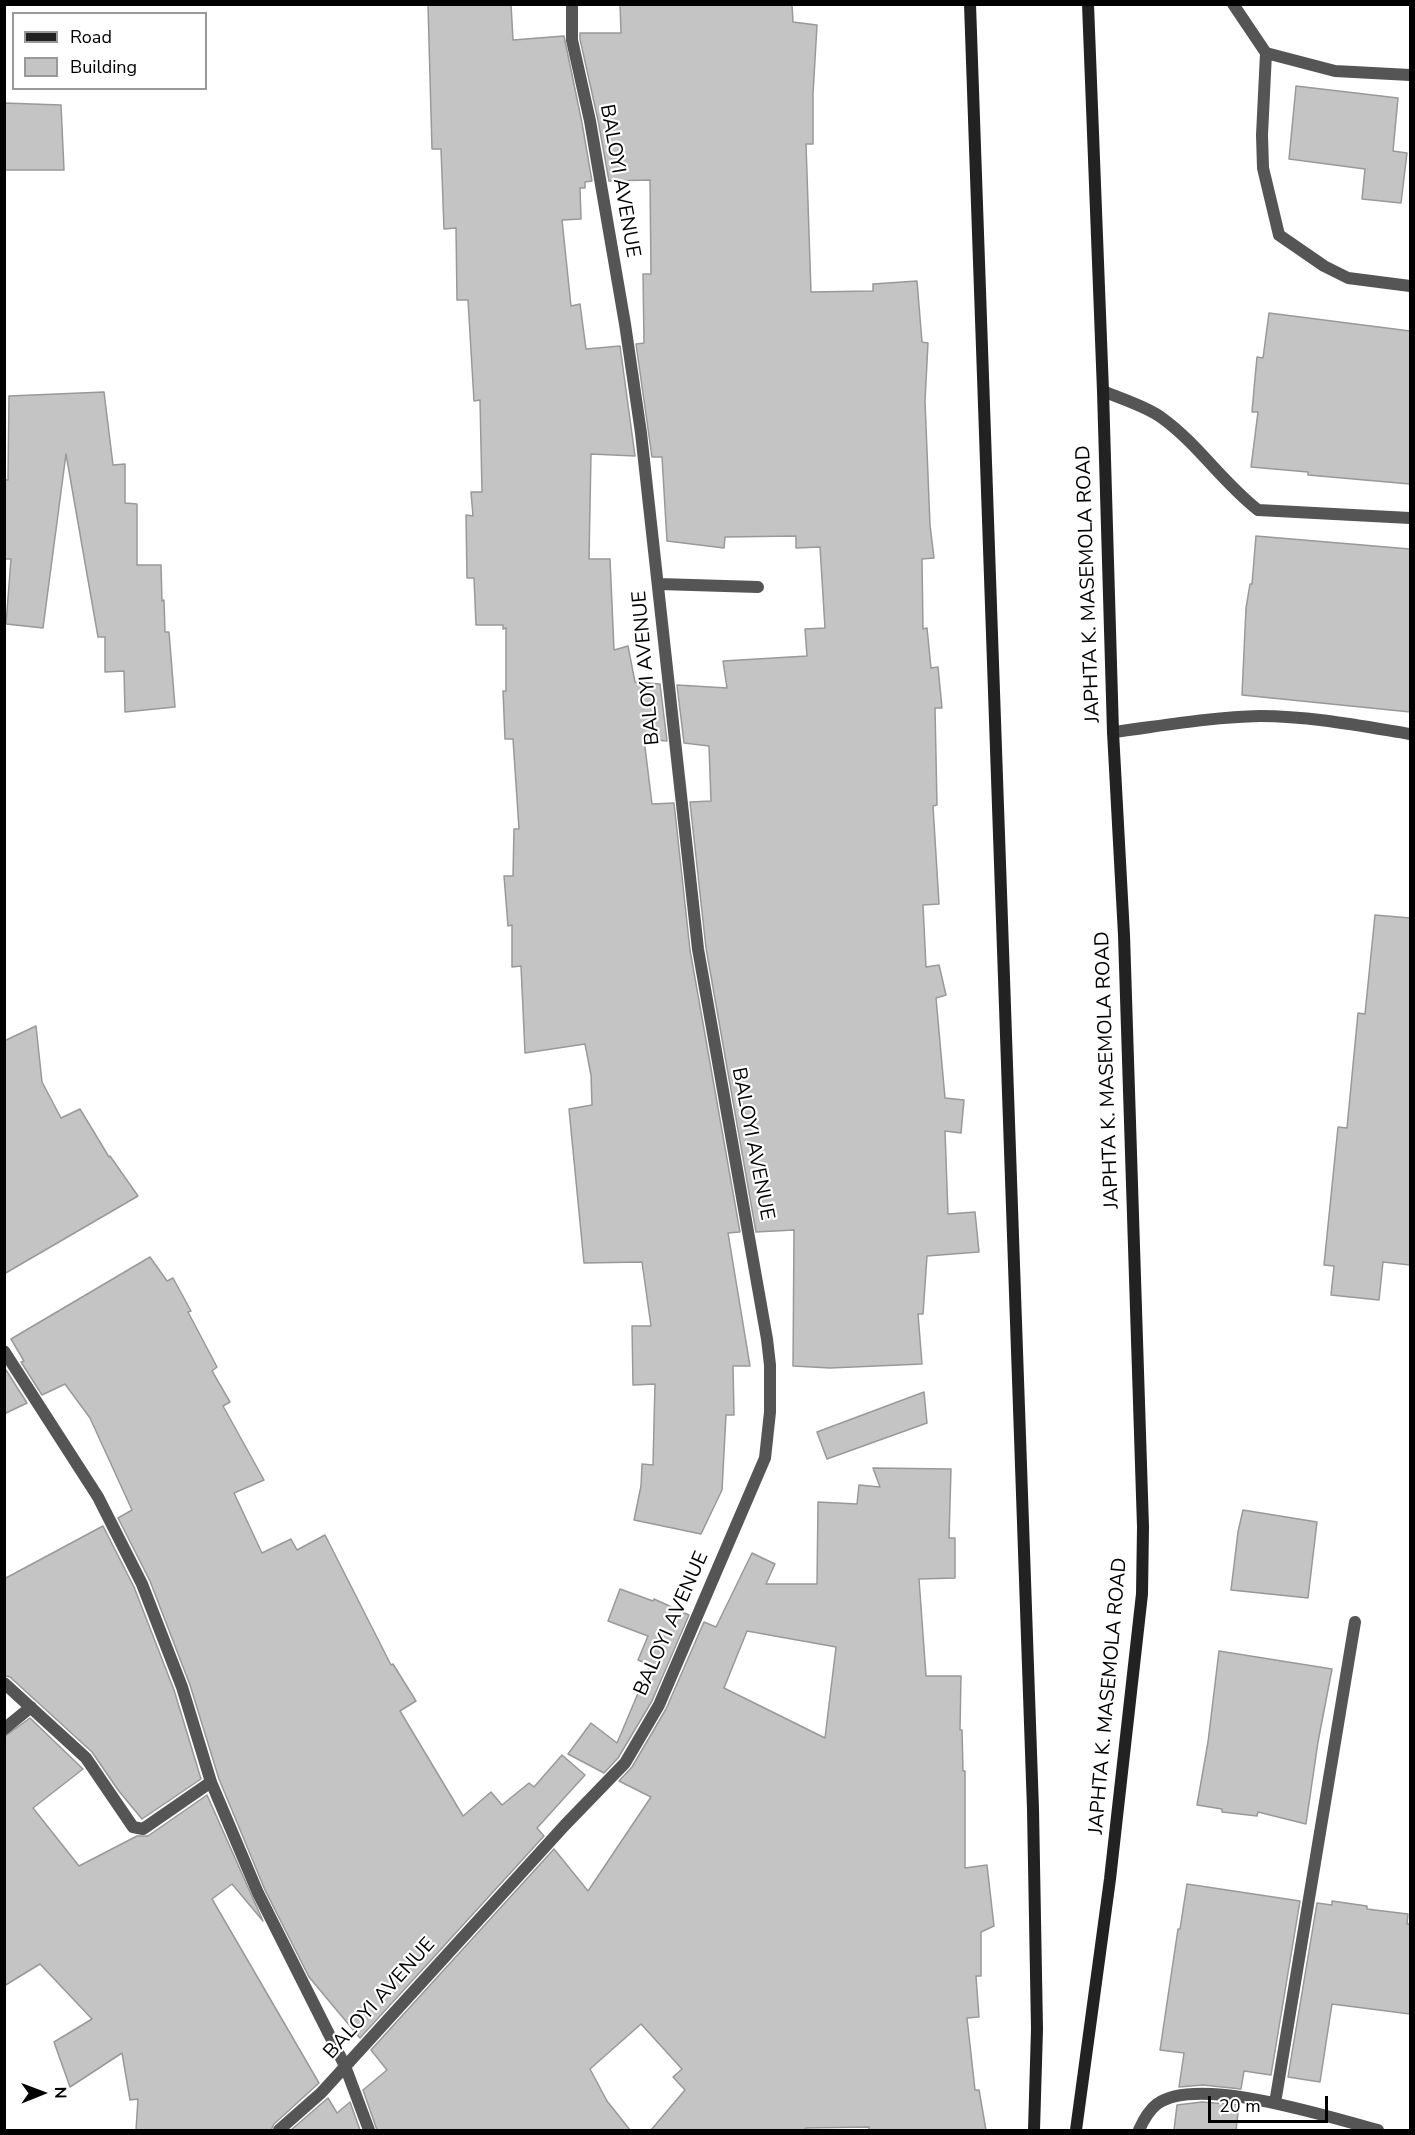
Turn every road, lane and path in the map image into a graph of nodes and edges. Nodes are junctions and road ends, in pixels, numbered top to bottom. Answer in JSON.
{"nodes":[{"id":1,"x":572,"y":4,"type":"edge"},
{"id":2,"x":970,"y":4,"type":"edge"},
{"id":3,"x":1088,"y":4,"type":"edge"},
{"id":4,"x":1233,"y":4,"type":"edge"},
{"id":5,"x":1266,"y":52,"type":"junction"},
{"id":6,"x":1410,"y":75,"type":"edge"},
{"id":7,"x":1410,"y":286,"type":"edge"},
{"id":8,"x":1103,"y":391,"type":"junction"},
{"id":9,"x":1410,"y":518,"type":"edge"},
{"id":10,"x":659,"y":584,"type":"junction"},
{"id":11,"x":758,"y":586,"type":"dead end"},
{"id":12,"x":1113,"y":732,"type":"junction"},
{"id":13,"x":1410,"y":734,"type":"edge"},
{"id":14,"x":4,"y":1351,"type":"edge"},
{"id":15,"x":1355,"y":1622,"type":"dead end"},
{"id":16,"x":4,"y":1683,"type":"edge"},
{"id":17,"x":31,"y":1707,"type":"junction"},
{"id":18,"x":4,"y":1729,"type":"edge"},
{"id":19,"x":211,"y":1782,"type":"junction"},
{"id":20,"x":345,"y":2066,"type":"junction"},
{"id":21,"x":1275,"y":2103,"type":"junction"},
{"id":22,"x":279,"y":2130,"type":"edge"},
{"id":23,"x":369,"y":2130,"type":"edge"},
{"id":24,"x":1034,"y":2130,"type":"edge"},
{"id":25,"x":1076,"y":2130,"type":"edge"},
{"id":26,"x":1138,"y":2130,"type":"edge"},
{"id":27,"x":1378,"y":2130,"type":"edge"}],
"edges":[{"from":1,"to":10,"type":"street","name":"BALOYI AVENUE"},
{"from":2,"to":24,"type":"main road"},
{"from":3,"to":8,"type":"main road","name":"JAPHTA K. MASEMOLA ROAD"},
{"from":4,"to":5,"type":"street"},
{"from":5,"to":6,"type":"street"},
{"from":5,"to":7,"type":"street"},
{"from":8,"to":9,"type":"street"},
{"from":8,"to":12,"type":"main road","name":"JAPHTA K. MASEMOLA ROAD"},
{"from":10,"to":11,"type":"street"},
{"from":10,"to":20,"type":"street","name":"BALOYI AVENUE"},
{"from":12,"to":13,"type":"street"},
{"from":12,"to":25,"type":"main road","name":"JAPHTA K. MASEMOLA ROAD"},
{"from":14,"to":19,"type":"street"},
{"from":15,"to":21,"type":"street"},
{"from":16,"to":17,"type":"street"},
{"from":17,"to":18,"type":"street"},
{"from":17,"to":19,"type":"street"},
{"from":19,"to":20,"type":"street"},
{"from":20,"to":22,"type":"street","name":"BALOYI AVENUE"},
{"from":20,"to":23,"type":"street"},
{"from":21,"to":26,"type":"street"},
{"from":21,"to":27,"type":"street"}]}
